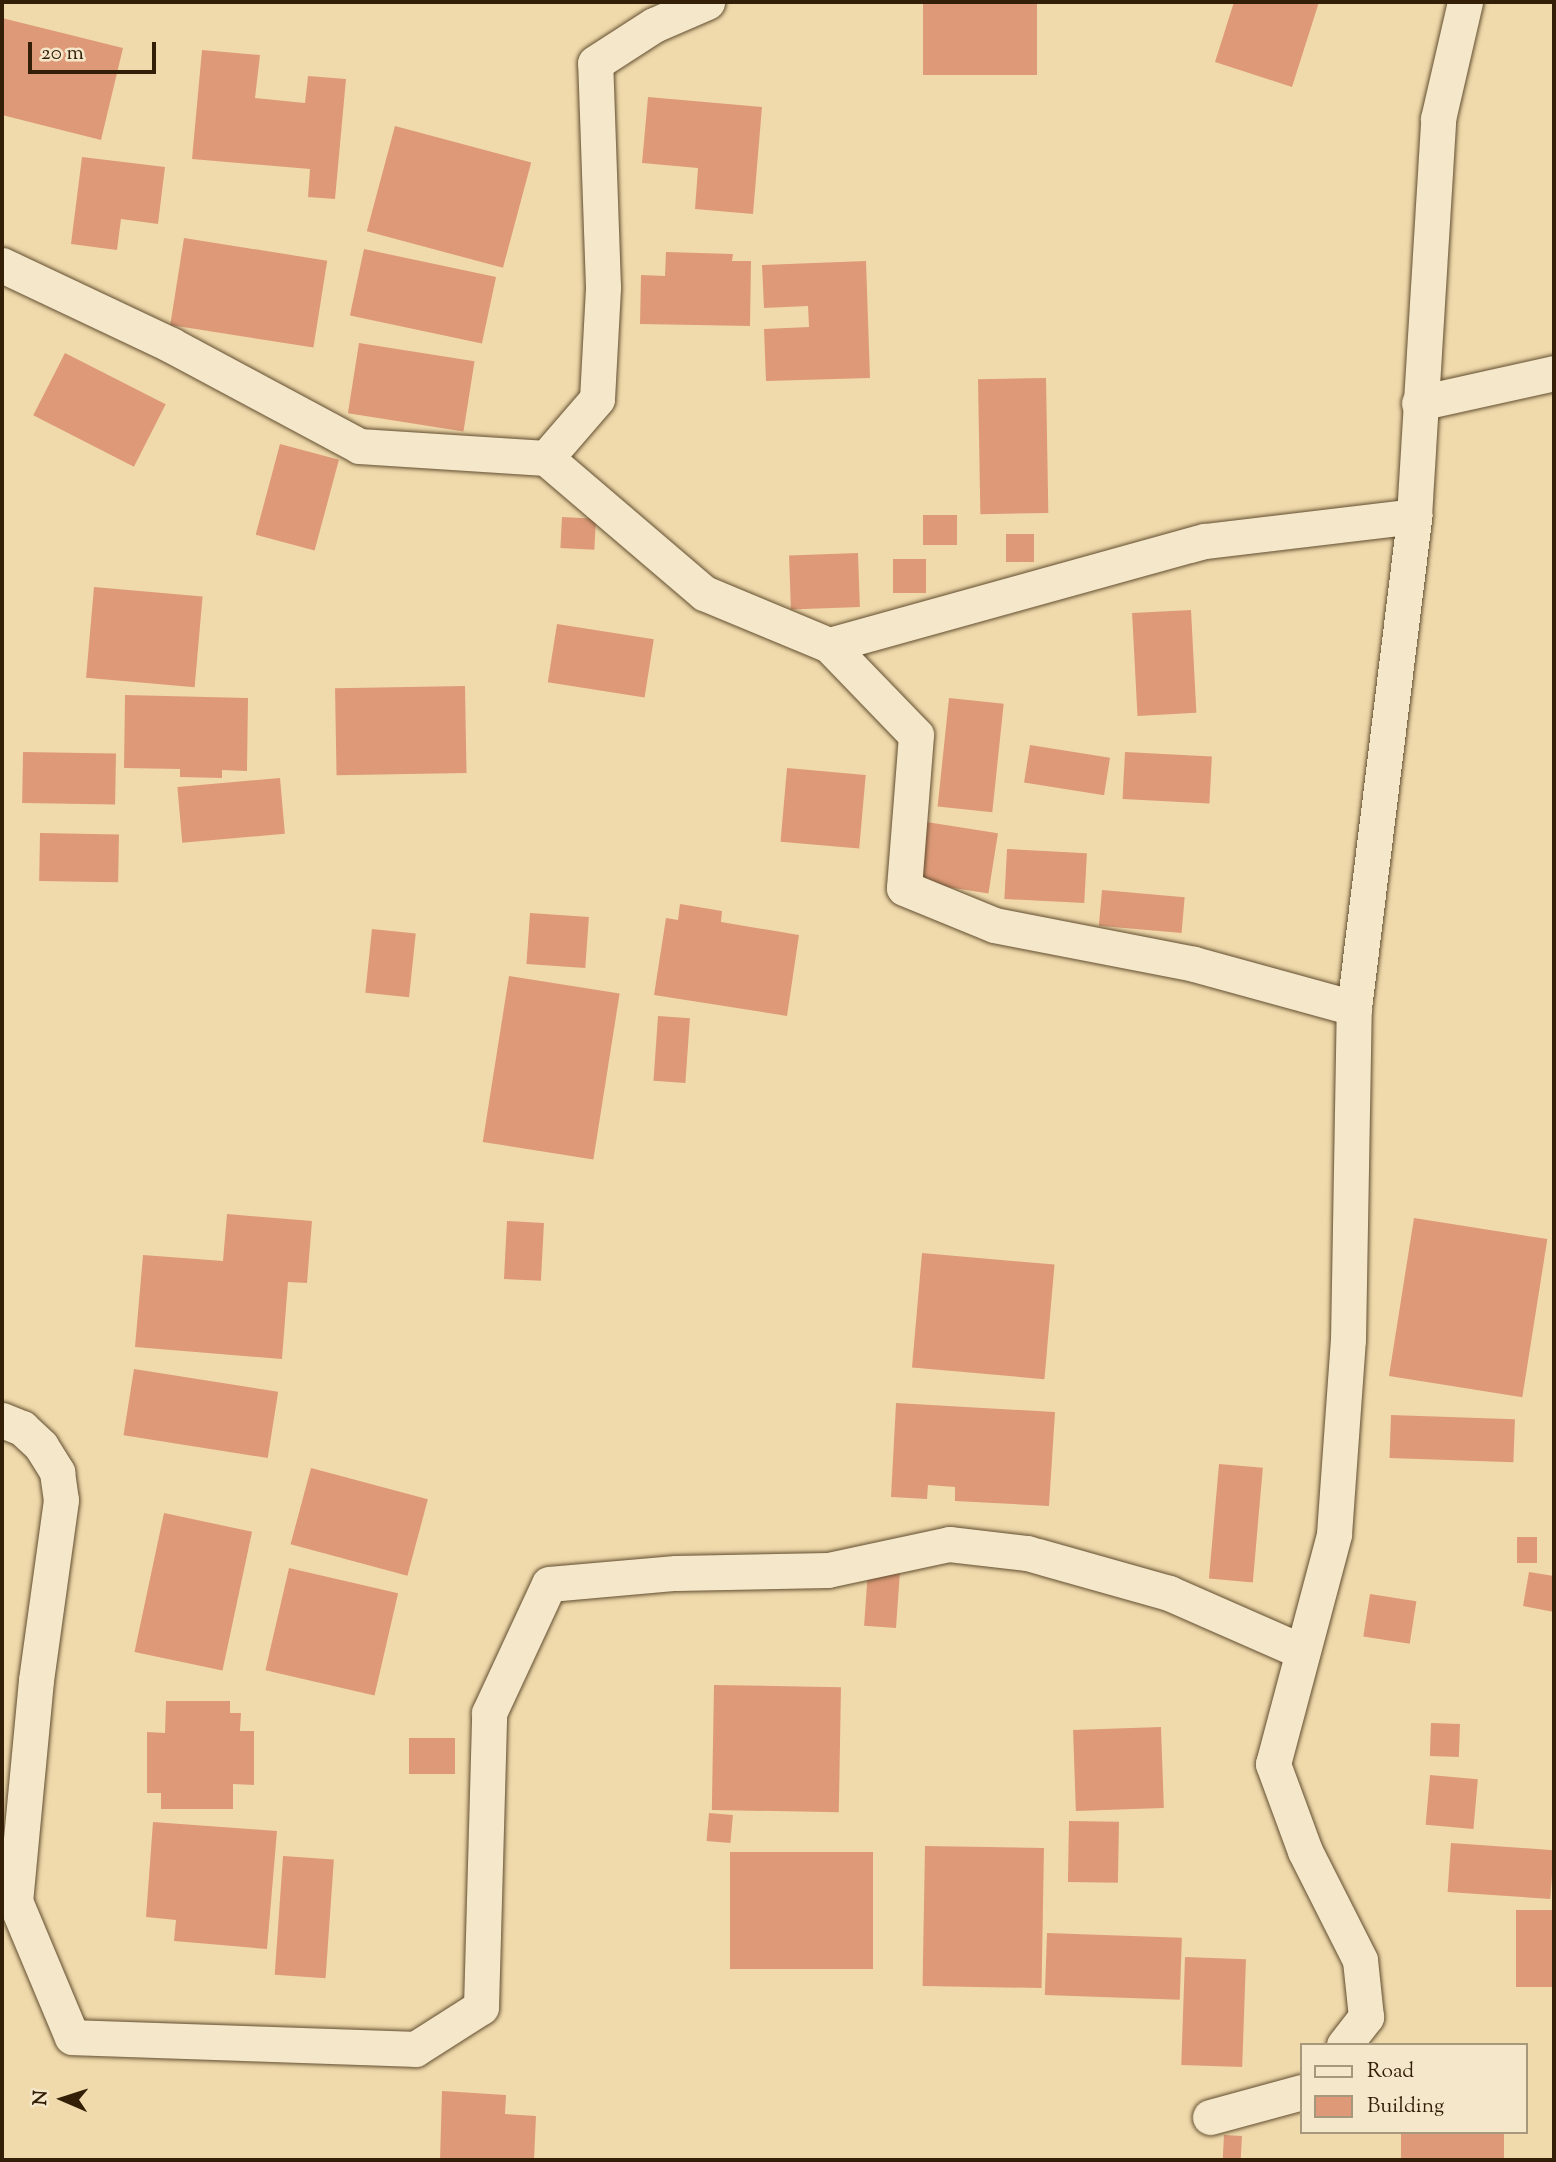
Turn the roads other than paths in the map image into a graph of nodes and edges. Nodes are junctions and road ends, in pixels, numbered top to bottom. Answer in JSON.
{"nodes":[{"id":1,"x":707,"y":2,"type":"edge"},
{"id":2,"x":1465,"y":2,"type":"edge"},
{"id":3,"x":2,"y":265,"type":"edge"},
{"id":4,"x":1554,"y":373,"type":"edge"},
{"id":5,"x":1419,"y":403,"type":"junction"},
{"id":6,"x":546,"y":458,"type":"junction"},
{"id":7,"x":1414,"y":516,"type":"junction"},
{"id":8,"x":830,"y":645,"type":"junction"},
{"id":9,"x":1354,"y":1008,"type":"junction"},
{"id":10,"x":2,"y":1420,"type":"edge"},
{"id":11,"x":1301,"y":1651,"type":"junction"},
{"id":12,"x":1346,"y":2043,"type":"edge"},
{"id":13,"x":1300,"y":2093,"type":"edge"},
{"id":14,"x":1210,"y":2117,"type":"dead end"}],
"edges":[{"from":1,"to":6,"type":"street"},
{"from":2,"to":5,"type":"street"},
{"from":3,"to":6,"type":"street"},
{"from":4,"to":5,"type":"street"},
{"from":5,"to":7,"type":"street"},
{"from":6,"to":8,"type":"street"},
{"from":7,"to":8,"type":"street"},
{"from":7,"to":9,"type":"street"},
{"from":8,"to":9,"type":"street"},
{"from":9,"to":11,"type":"street"},
{"from":10,"to":11,"type":"street"},
{"from":11,"to":12,"type":"street"},
{"from":13,"to":14,"type":"street"}]}
